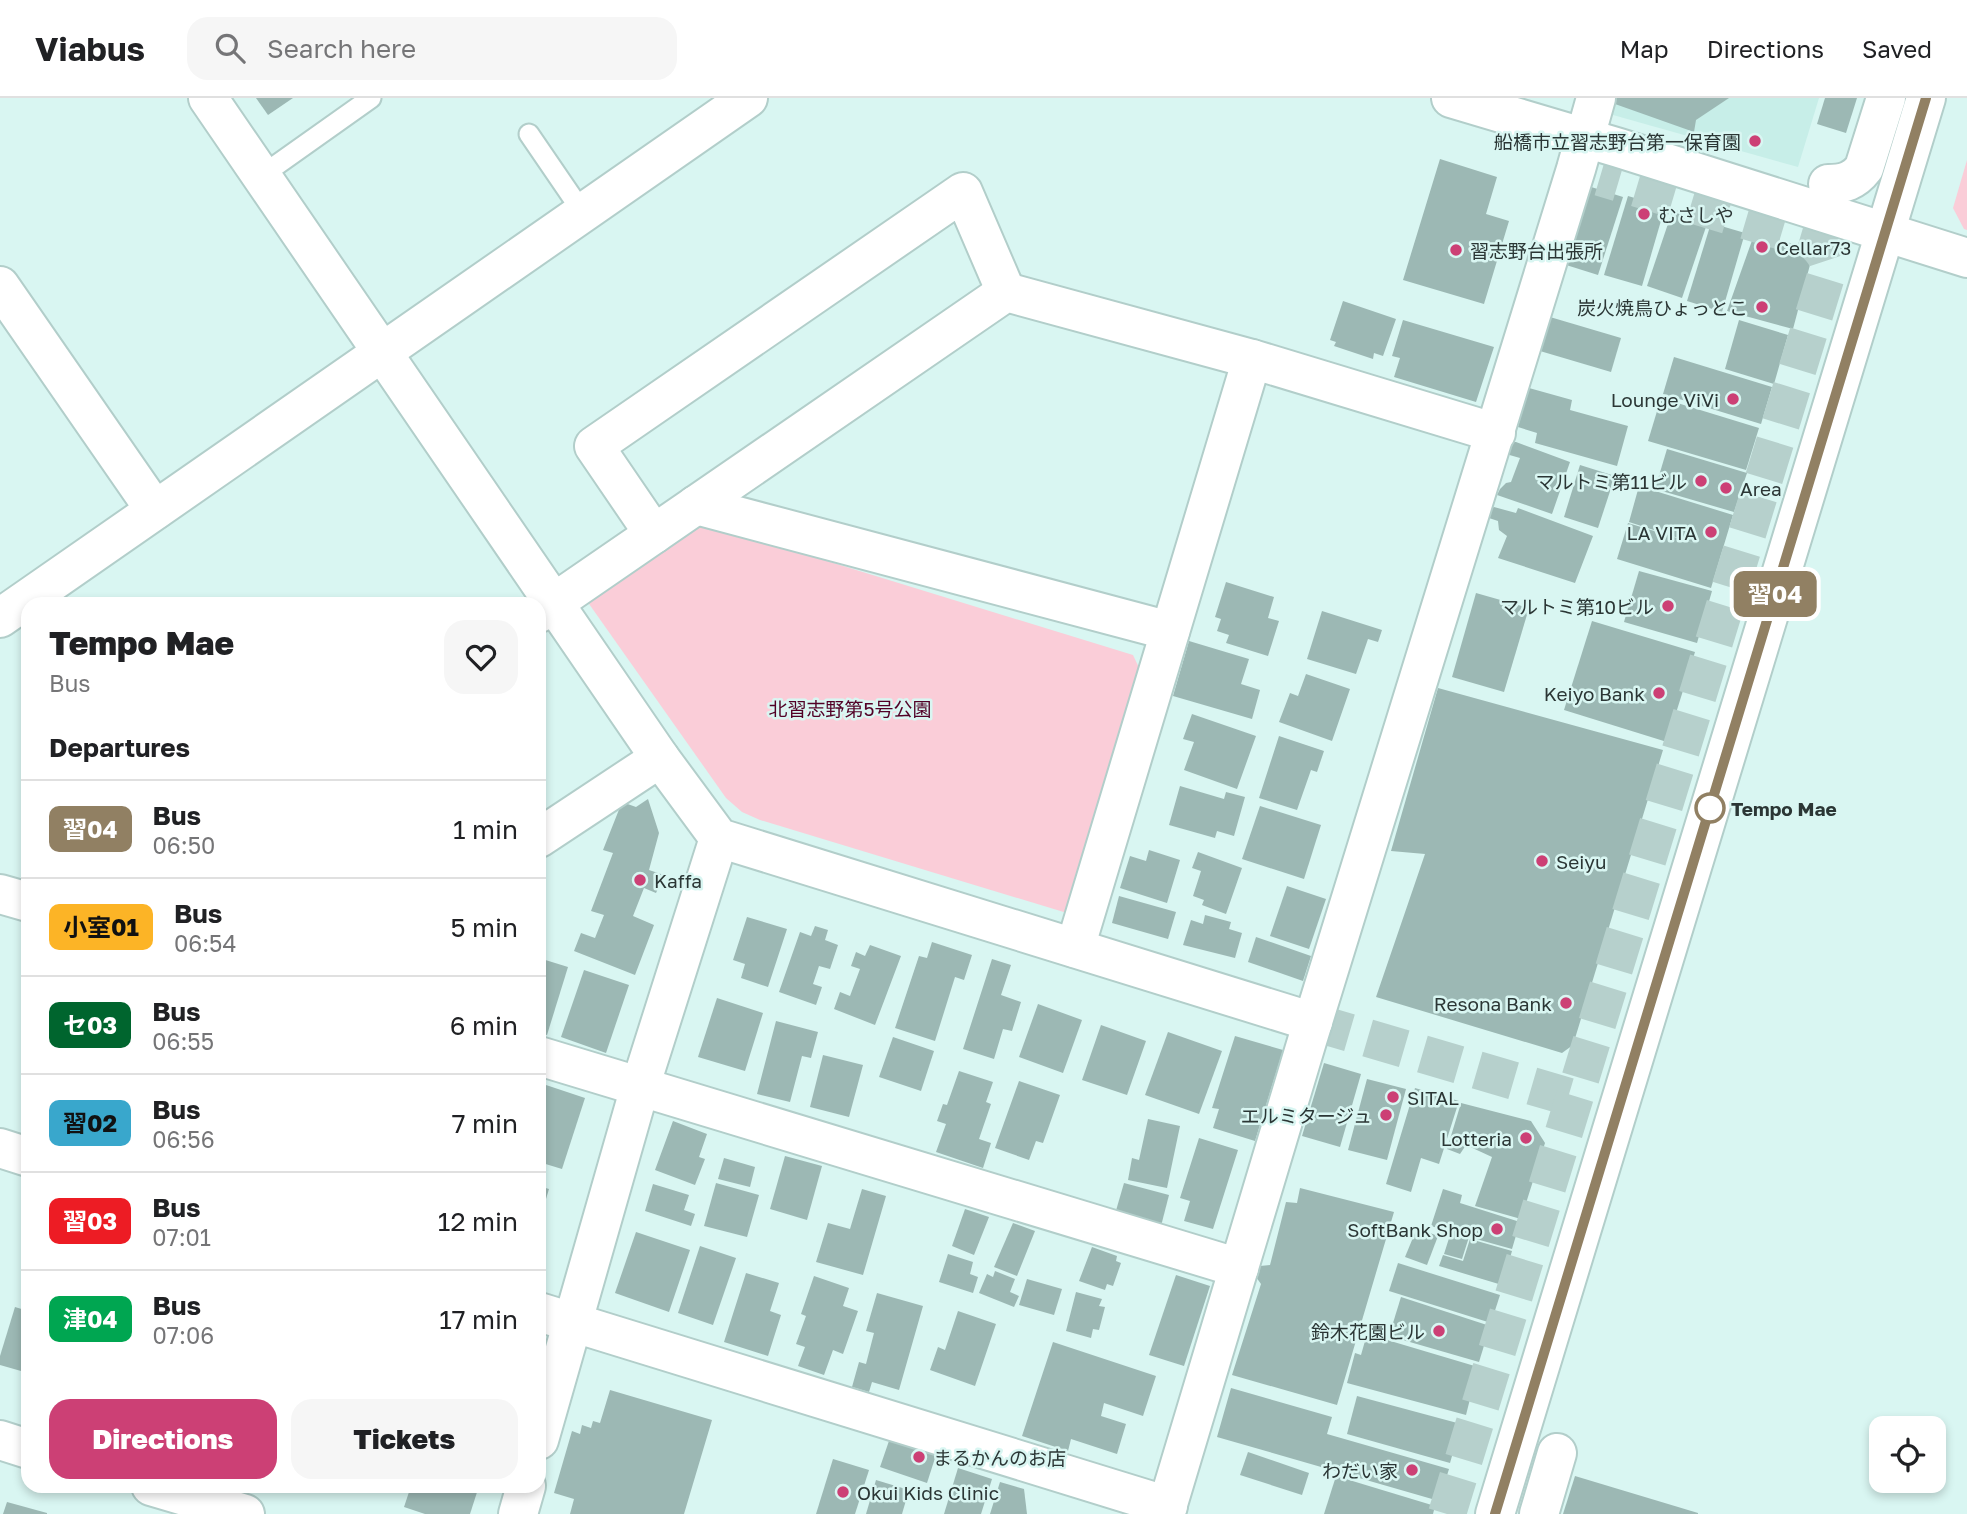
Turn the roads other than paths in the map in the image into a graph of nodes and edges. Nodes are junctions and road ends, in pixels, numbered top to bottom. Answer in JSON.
{"nodes":[{"id":1,"x":208,"y":98,"type":"edge"},
{"id":2,"x":371,"y":98,"type":"edge"},
{"id":3,"x":748,"y":98,"type":"edge"},
{"id":4,"x":1451,"y":98,"type":"edge"},
{"id":5,"x":1595,"y":98,"type":"edge"},
{"id":6,"x":1886,"y":98,"type":"edge"},
{"id":7,"x":1926,"y":98,"type":"edge"},
{"id":8,"x":529,"y":134,"type":"dead end"},
{"id":9,"x":1584,"y":137,"type":"junction"},
{"id":10,"x":261,"y":176,"type":"junction"},
{"id":11,"x":1828,"y":184,"type":"dead end"},
{"id":12,"x":583,"y":213,"type":"junction"},
{"id":13,"x":1885,"y":232,"type":"junction"},
{"id":14,"x":1967,"y":258,"type":"edge"},
{"id":15,"x":0,"y":286,"type":"edge"},
{"id":16,"x":1006,"y":292,"type":"junction"},
{"id":17,"x":382,"y":353,"type":"junction"},
{"id":18,"x":1252,"y":359,"type":"junction"},
{"id":19,"x":1496,"y":433,"type":"junction"},
{"id":20,"x":696,"y":505,"type":"junction"},
{"id":21,"x":155,"y":510,"type":"junction"},
{"id":22,"x":654,"y":534,"type":"junction"},
{"id":23,"x":30,"y":597,"type":"edge"},
{"id":24,"x":540,"y":597,"type":"edge"},
{"id":25,"x":21,"y":603,"type":"edge"},
{"id":26,"x":547,"y":608,"type":"edge"},
{"id":27,"x":0,"y":618,"type":"edge"},
{"id":28,"x":1170,"y":631,"type":"junction"},
{"id":29,"x":660,"y":758,"type":"junction"},
{"id":30,"x":546,"y":833,"type":"edge"},
{"id":31,"x":719,"y":838,"type":"junction"},
{"id":32,"x":0,"y":894,"type":"edge"},
{"id":33,"x":21,"y":900,"type":"edge"},
{"id":34,"x":1075,"y":948,"type":"junction"},
{"id":35,"x":1313,"y":1022,"type":"junction"},
{"id":36,"x":546,"y":1058,"type":"edge"},
{"id":37,"x":640,"y":1087,"type":"junction"},
{"id":38,"x":0,"y":1148,"type":"edge"},
{"id":39,"x":21,"y":1155,"type":"edge"},
{"id":40,"x":1239,"y":1268,"type":"junction"},
{"id":41,"x":556,"y":1317,"type":"edge"},
{"id":42,"x":546,"y":1389,"type":"edge"},
{"id":43,"x":0,"y":1440,"type":"edge"},
{"id":44,"x":21,"y":1447,"type":"edge"},
{"id":45,"x":1557,"y":1453,"type":"dead end"},
{"id":46,"x":174,"y":1493,"type":"edge"},
{"id":47,"x":524,"y":1493,"type":"edge"},
{"id":48,"x":1166,"y":1510,"type":"edge"},
{"id":49,"x":245,"y":1514,"type":"edge"},
{"id":50,"x":518,"y":1514,"type":"edge"},
{"id":51,"x":1495,"y":1514,"type":"edge"},
{"id":52,"x":1539,"y":1514,"type":"edge"}],
"edges":[{"from":1,"to":10,"type":"street"},
{"from":2,"to":10,"type":"lane"},
{"from":3,"to":12,"type":"street"},
{"from":4,"to":9,"type":"street"},
{"from":5,"to":9,"type":"street"},
{"from":6,"to":11,"type":"street"},
{"from":7,"to":13,"type":"street"},
{"from":8,"to":12,"type":"lane"},
{"from":9,"to":13,"type":"street"},
{"from":9,"to":19,"type":"street"},
{"from":10,"to":17,"type":"street"},
{"from":12,"to":17,"type":"street"},
{"from":13,"to":14,"type":"street"},
{"from":13,"to":51,"type":"street"},
{"from":15,"to":21,"type":"street"},
{"from":16,"to":18,"type":"street"},
{"from":16,"to":20,"type":"street"},
{"from":16,"to":22,"type":"street"},
{"from":17,"to":21,"type":"street"},
{"from":17,"to":24,"type":"street"},
{"from":18,"to":19,"type":"street"},
{"from":18,"to":28,"type":"street"},
{"from":19,"to":35,"type":"street"},
{"from":20,"to":22,"type":"street"},
{"from":20,"to":28,"type":"street"},
{"from":21,"to":23,"type":"street"},
{"from":22,"to":26,"type":"street"},
{"from":25,"to":27,"type":"street"},
{"from":26,"to":29,"type":"street"},
{"from":28,"to":34,"type":"street"},
{"from":29,"to":30,"type":"street"},
{"from":29,"to":31,"type":"street"},
{"from":31,"to":34,"type":"street"},
{"from":31,"to":37,"type":"street"},
{"from":32,"to":33,"type":"street"},
{"from":34,"to":35,"type":"street"},
{"from":35,"to":40,"type":"street"},
{"from":36,"to":37,"type":"street"},
{"from":37,"to":40,"type":"street"},
{"from":37,"to":41,"type":"street"},
{"from":38,"to":39,"type":"street"},
{"from":40,"to":48,"type":"street"},
{"from":41,"to":42,"type":"street"},
{"from":41,"to":48,"type":"street"},
{"from":43,"to":44,"type":"street"},
{"from":45,"to":52,"type":"street"},
{"from":46,"to":49,"type":"street"},
{"from":47,"to":50,"type":"street"}]}
